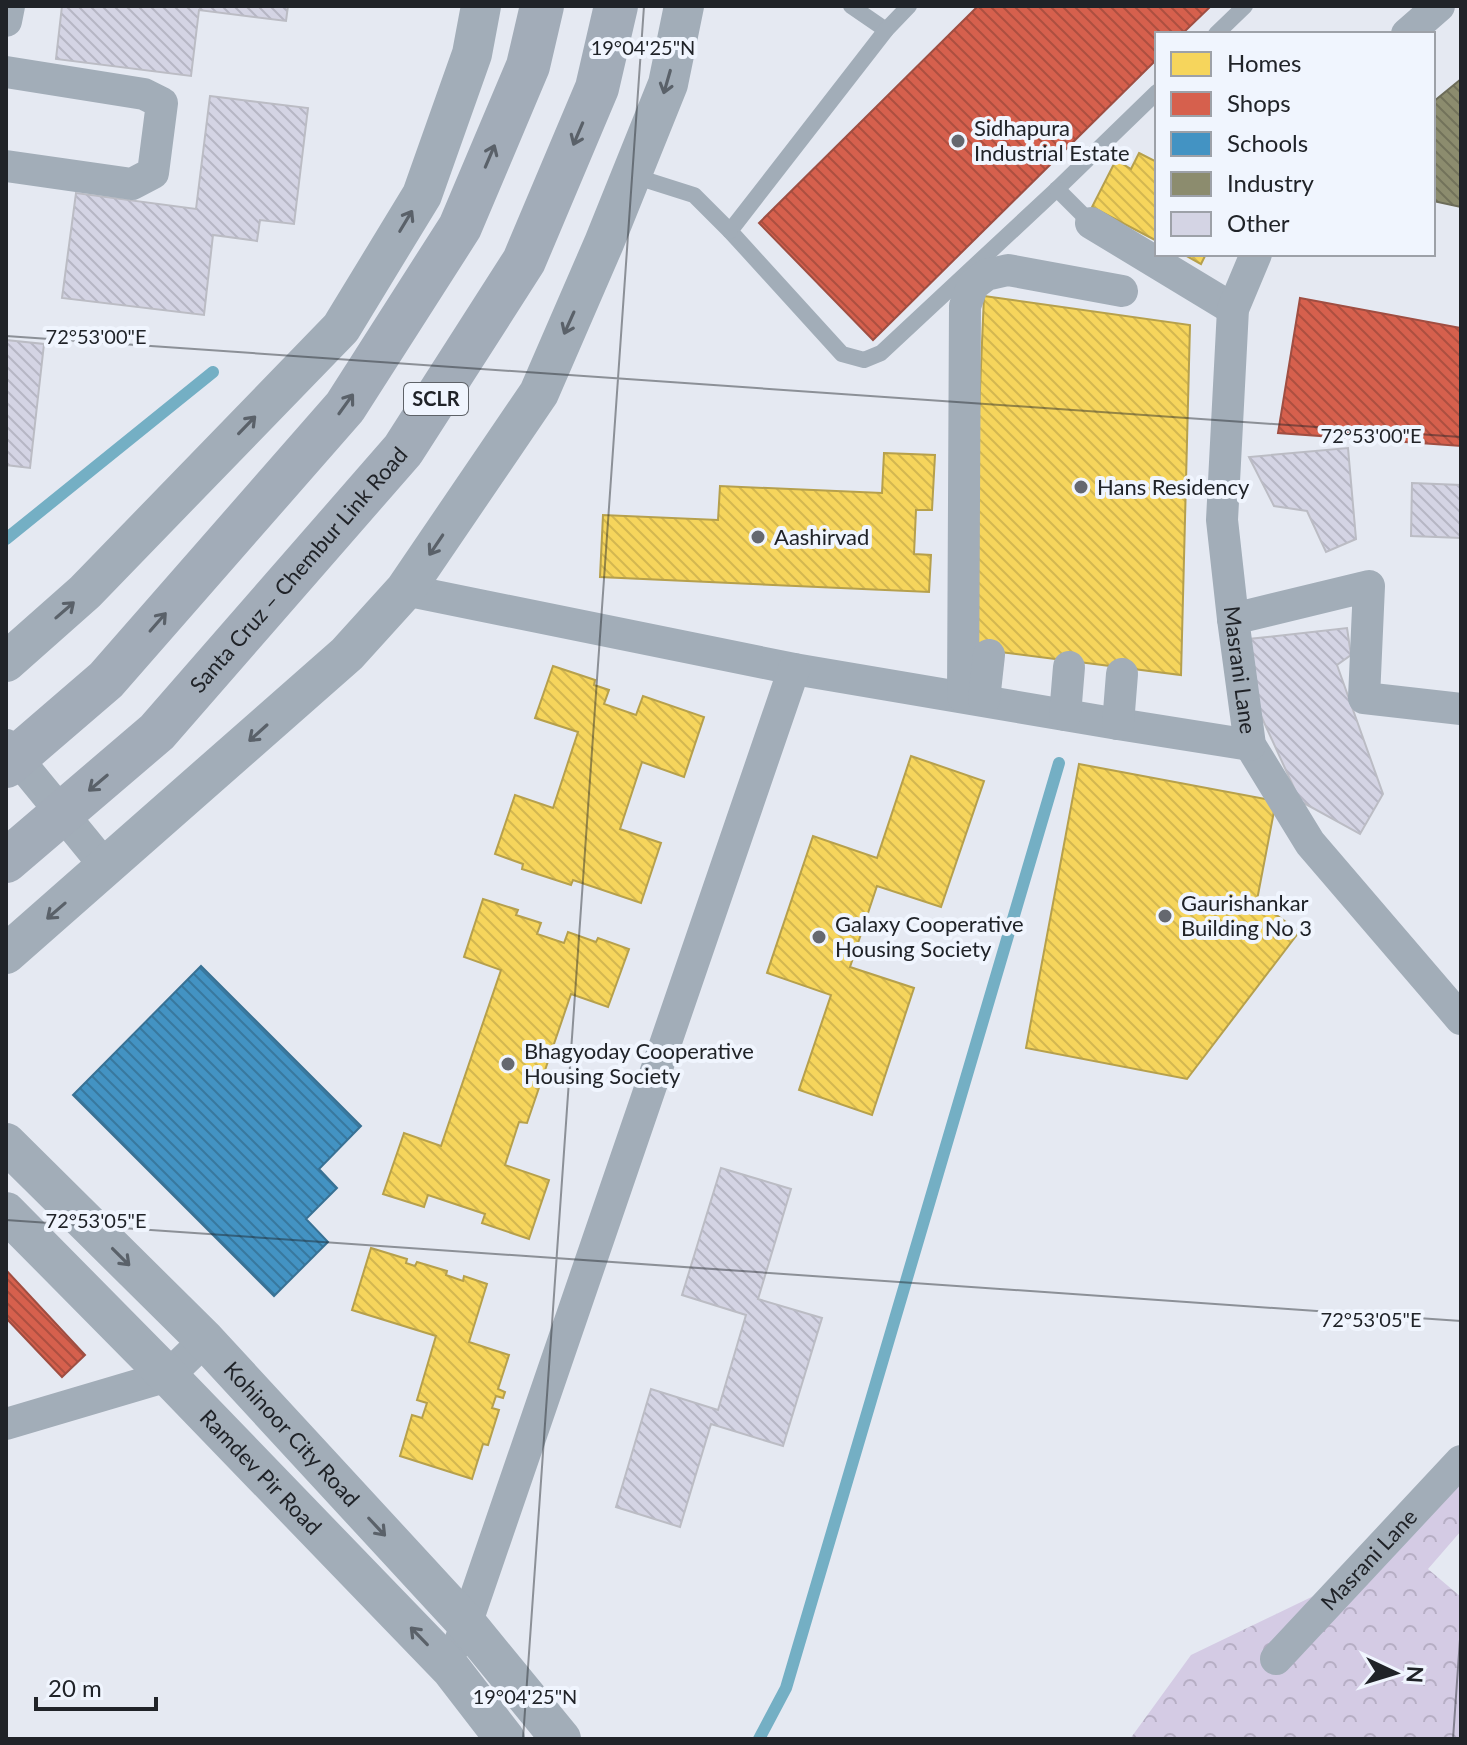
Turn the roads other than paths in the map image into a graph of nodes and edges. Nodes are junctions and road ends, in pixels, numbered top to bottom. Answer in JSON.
{"nodes":[{"id":1,"x":9,"y":6,"type":"edge"},
{"id":2,"x":481,"y":6,"type":"edge"},
{"id":3,"x":542,"y":6,"type":"edge"},
{"id":4,"x":616,"y":6,"type":"edge"},
{"id":5,"x":684,"y":6,"type":"edge"},
{"id":6,"x":851,"y":6,"type":"edge"},
{"id":7,"x":909,"y":6,"type":"edge"},
{"id":8,"x":1245,"y":6,"type":"edge"},
{"id":9,"x":1439,"y":6,"type":"edge"},
{"id":10,"x":6,"y":21,"type":"edge"},
{"id":11,"x":886,"y":30,"type":"junction"},
{"id":12,"x":1218,"y":32,"type":"edge"},
{"id":13,"x":1409,"y":32,"type":"edge"},
{"id":14,"x":6,"y":72,"type":"edge"},
{"id":15,"x":1155,"y":94,"type":"edge"},
{"id":16,"x":6,"y":166,"type":"edge"},
{"id":17,"x":631,"y":175,"type":"junction"},
{"id":18,"x":1057,"y":189,"type":"junction"},
{"id":19,"x":1091,"y":223,"type":"joint"},
{"id":20,"x":730,"y":231,"type":"junction"},
{"id":21,"x":1119,"y":241,"type":"junction"},
{"id":22,"x":1255,"y":256,"type":"edge"},
{"id":23,"x":1233,"y":309,"type":"junction"},
{"id":24,"x":405,"y":590,"type":"junction"},
{"id":25,"x":1233,"y":619,"type":"junction"},
{"id":26,"x":989,"y":655,"type":"dead end"},
{"id":27,"x":6,"y":662,"type":"edge"},
{"id":28,"x":1069,"y":667,"type":"dead end"},
{"id":29,"x":794,"y":669,"type":"junction"},
{"id":30,"x":1122,"y":674,"type":"dead end"},
{"id":31,"x":973,"y":699,"type":"junction"},
{"id":32,"x":1461,"y":709,"type":"edge"},
{"id":33,"x":1065,"y":715,"type":"junction"},
{"id":34,"x":1118,"y":724,"type":"junction"},
{"id":35,"x":6,"y":745,"type":"edge"},
{"id":36,"x":1250,"y":745,"type":"junction"},
{"id":37,"x":6,"y":766,"type":"edge"},
{"id":38,"x":6,"y":861,"type":"edge"},
{"id":39,"x":106,"y":867,"type":"junction"},
{"id":40,"x":6,"y":954,"type":"edge"},
{"id":41,"x":1461,"y":1019,"type":"edge"},
{"id":42,"x":6,"y":1143,"type":"edge"},
{"id":43,"x":6,"y":1212,"type":"edge"},
{"id":44,"x":205,"y":1340,"type":"junction"},
{"id":45,"x":168,"y":1376,"type":"junction"},
{"id":46,"x":6,"y":1424,"type":"edge"},
{"id":47,"x":1461,"y":1461,"type":"edge"},
{"id":48,"x":466,"y":1623,"type":"junction"},
{"id":49,"x":1276,"y":1659,"type":"dead end"},
{"id":50,"x":451,"y":1669,"type":"junction"},
{"id":51,"x":505,"y":1739,"type":"edge"},
{"id":52,"x":561,"y":1739,"type":"edge"}],
"edges":[{"from":1,"to":10,"type":"street"},
{"from":27,"to":2,"type":"street","one_way":true},
{"from":37,"to":3,"type":"highway","one_way":true},
{"from":4,"to":38,"type":"highway","name":"Santa Cruz – Chembur Link Road","number":"SCLR","one_way":true},
{"from":5,"to":17,"type":"street","one_way":true},
{"from":6,"to":11,"type":"lane"},
{"from":7,"to":11,"type":"lane"},
{"from":8,"to":12,"type":"lane"},
{"from":9,"to":13,"type":"street"},
{"from":11,"to":20,"type":"lane"},
{"from":14,"to":16,"type":"street"},
{"from":15,"to":18,"type":"lane"},
{"from":17,"to":20,"type":"lane"},
{"from":17,"to":24,"type":"street","one_way":true},
{"from":18,"to":19,"type":"lane"},
{"from":18,"to":20,"type":"lane"},
{"from":19,"to":21,"type":"street"},
{"from":21,"to":23,"type":"street"},
{"from":21,"to":31,"type":"street"},
{"from":22,"to":23,"type":"street","name":"Masrani Lane"},
{"from":23,"to":25,"type":"street","name":"Masrani Lane"},
{"from":24,"to":29,"type":"street"},
{"from":24,"to":39,"type":"street","one_way":true},
{"from":25,"to":32,"type":"street"},
{"from":25,"to":36,"type":"street","name":"Masrani Lane"},
{"from":26,"to":31,"type":"street"},
{"from":28,"to":33,"type":"street"},
{"from":29,"to":31,"type":"street"},
{"from":29,"to":48,"type":"street"},
{"from":30,"to":34,"type":"street"},
{"from":31,"to":33,"type":"street"},
{"from":33,"to":34,"type":"street"},
{"from":34,"to":36,"type":"street"},
{"from":35,"to":39,"type":"street"},
{"from":36,"to":41,"type":"street","name":"Masrani Lane"},
{"from":39,"to":40,"type":"street","one_way":true},
{"from":42,"to":44,"type":"street","name":"Kohinoor City Road","one_way":true},
{"from":43,"to":45,"type":"street","name":"Ramdev Pir Road"},
{"from":44,"to":45,"type":"street"},
{"from":44,"to":48,"type":"street","name":"Kohinoor City Road","one_way":true},
{"from":45,"to":46,"type":"street"},
{"from":50,"to":45,"type":"street","name":"Ramdev Pir Road","one_way":true},
{"from":47,"to":49,"type":"street","name":"Masrani Lane"},
{"from":48,"to":50,"type":"street"},
{"from":48,"to":52,"type":"street","name":"Kohinoor City Road"},
{"from":50,"to":51,"type":"street","name":"Ramdev Pir Road"}]}
